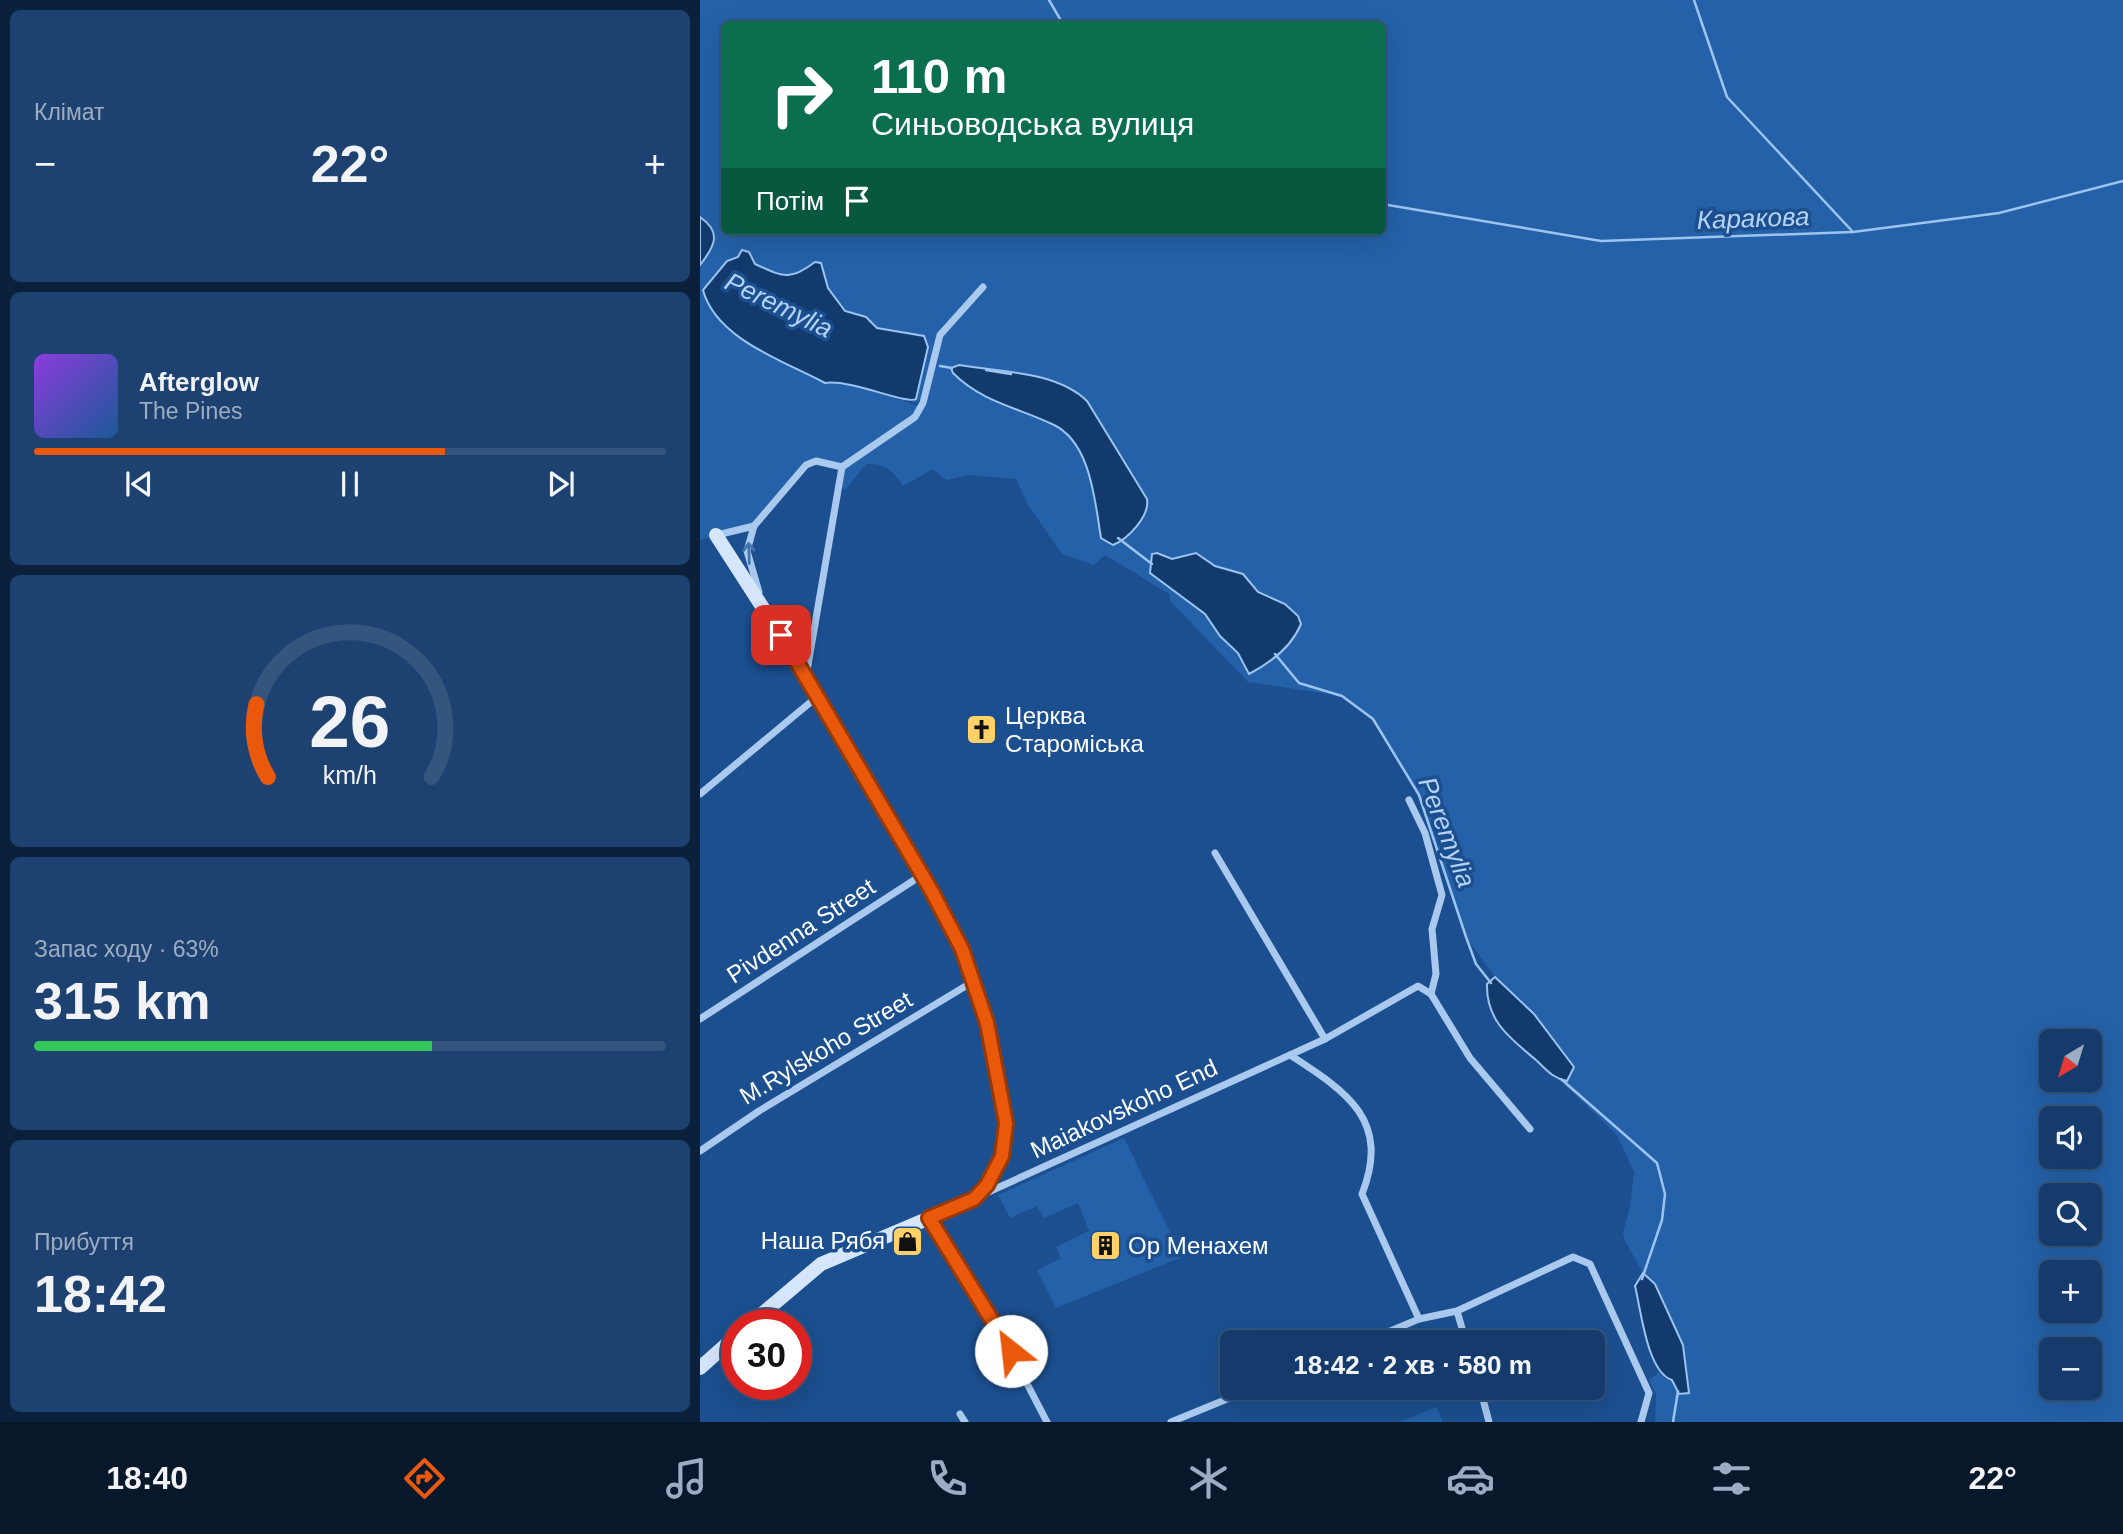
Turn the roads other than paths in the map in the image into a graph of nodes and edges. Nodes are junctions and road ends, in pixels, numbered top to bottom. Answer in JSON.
{"nodes":[{"id":1,"x":983,"y":287,"type":"dead end"},
{"id":2,"x":842,"y":467,"type":"junction"},
{"id":3,"x":754,"y":526,"type":"junction"},
{"id":4,"x":716,"y":535,"type":"joint"},
{"id":5,"x":768,"y":615,"type":"junction"},
{"id":6,"x":806,"y":676,"type":"junction"},
{"id":7,"x":818,"y":696,"type":"junction"},
{"id":8,"x":700,"y":794,"type":"edge"},
{"id":9,"x":1409,"y":800,"type":"dead end"},
{"id":10,"x":1215,"y":853,"type":"dead end"},
{"id":11,"x":922,"y":875,"type":"junction"},
{"id":12,"x":974,"y":981,"type":"junction"},
{"id":13,"x":1431,"y":994,"type":"junction"},
{"id":14,"x":700,"y":1019,"type":"edge"},
{"id":15,"x":1325,"y":1039,"type":"junction"},
{"id":16,"x":1290,"y":1055,"type":"junction"},
{"id":17,"x":1530,"y":1129,"type":"dead end"},
{"id":18,"x":700,"y":1151,"type":"edge"},
{"id":19,"x":974,"y":1199,"type":"junction"},
{"id":20,"x":929,"y":1218,"type":"junction"},
{"id":21,"x":767,"y":1309,"type":"edge"},
{"id":22,"x":1457,"y":1311,"type":"junction"},
{"id":23,"x":1419,"y":1319,"type":"junction"},
{"id":24,"x":1393,"y":1330,"type":"edge"},
{"id":25,"x":1463,"y":1330,"type":"edge"},
{"id":26,"x":721,"y":1349,"type":"edge"},
{"id":27,"x":700,"y":1368,"type":"edge"},
{"id":28,"x":1225,"y":1400,"type":"edge"},
{"id":29,"x":1483,"y":1400,"type":"edge"},
{"id":30,"x":960,"y":1414,"type":"dead end"},
{"id":31,"x":965,"y":1422,"type":"edge"},
{"id":32,"x":1047,"y":1422,"type":"edge"},
{"id":33,"x":1171,"y":1422,"type":"edge"},
{"id":34,"x":1489,"y":1422,"type":"edge"},
{"id":35,"x":1641,"y":1422,"type":"edge"}],
"edges":[{"from":1,"to":2,"type":"street"},
{"from":2,"to":3,"type":"street"},
{"from":2,"to":6,"type":"street"},
{"from":3,"to":4,"type":"street"},
{"from":5,"to":3,"type":"street","one_way":true},
{"from":4,"to":5,"type":"street"},
{"from":5,"to":6,"type":"street"},
{"from":6,"to":7,"type":"street"},
{"from":7,"to":8,"type":"street"},
{"from":7,"to":11,"type":"street"},
{"from":9,"to":13,"type":"street"},
{"from":10,"to":15,"type":"street"},
{"from":11,"to":12,"type":"street"},
{"from":11,"to":14,"type":"street","name":"Pivdenna Street"},
{"from":12,"to":18,"type":"street","name":"M.Rylskoho Street"},
{"from":12,"to":19,"type":"street"},
{"from":13,"to":15,"type":"street","name":"Maiakovskoho End"},
{"from":13,"to":17,"type":"street"},
{"from":15,"to":16,"type":"street","name":"Maiakovskoho End"},
{"from":16,"to":19,"type":"street","name":"Maiakovskoho End"},
{"from":16,"to":23,"type":"street"},
{"from":19,"to":20,"type":"street"},
{"from":20,"to":21,"type":"street"},
{"from":20,"to":32,"type":"street"},
{"from":22,"to":23,"type":"street"},
{"from":22,"to":25,"type":"street"},
{"from":22,"to":35,"type":"street"},
{"from":23,"to":24,"type":"street"},
{"from":26,"to":27,"type":"street"},
{"from":28,"to":33,"type":"street"},
{"from":29,"to":34,"type":"street"},
{"from":30,"to":31,"type":"street"}]}
